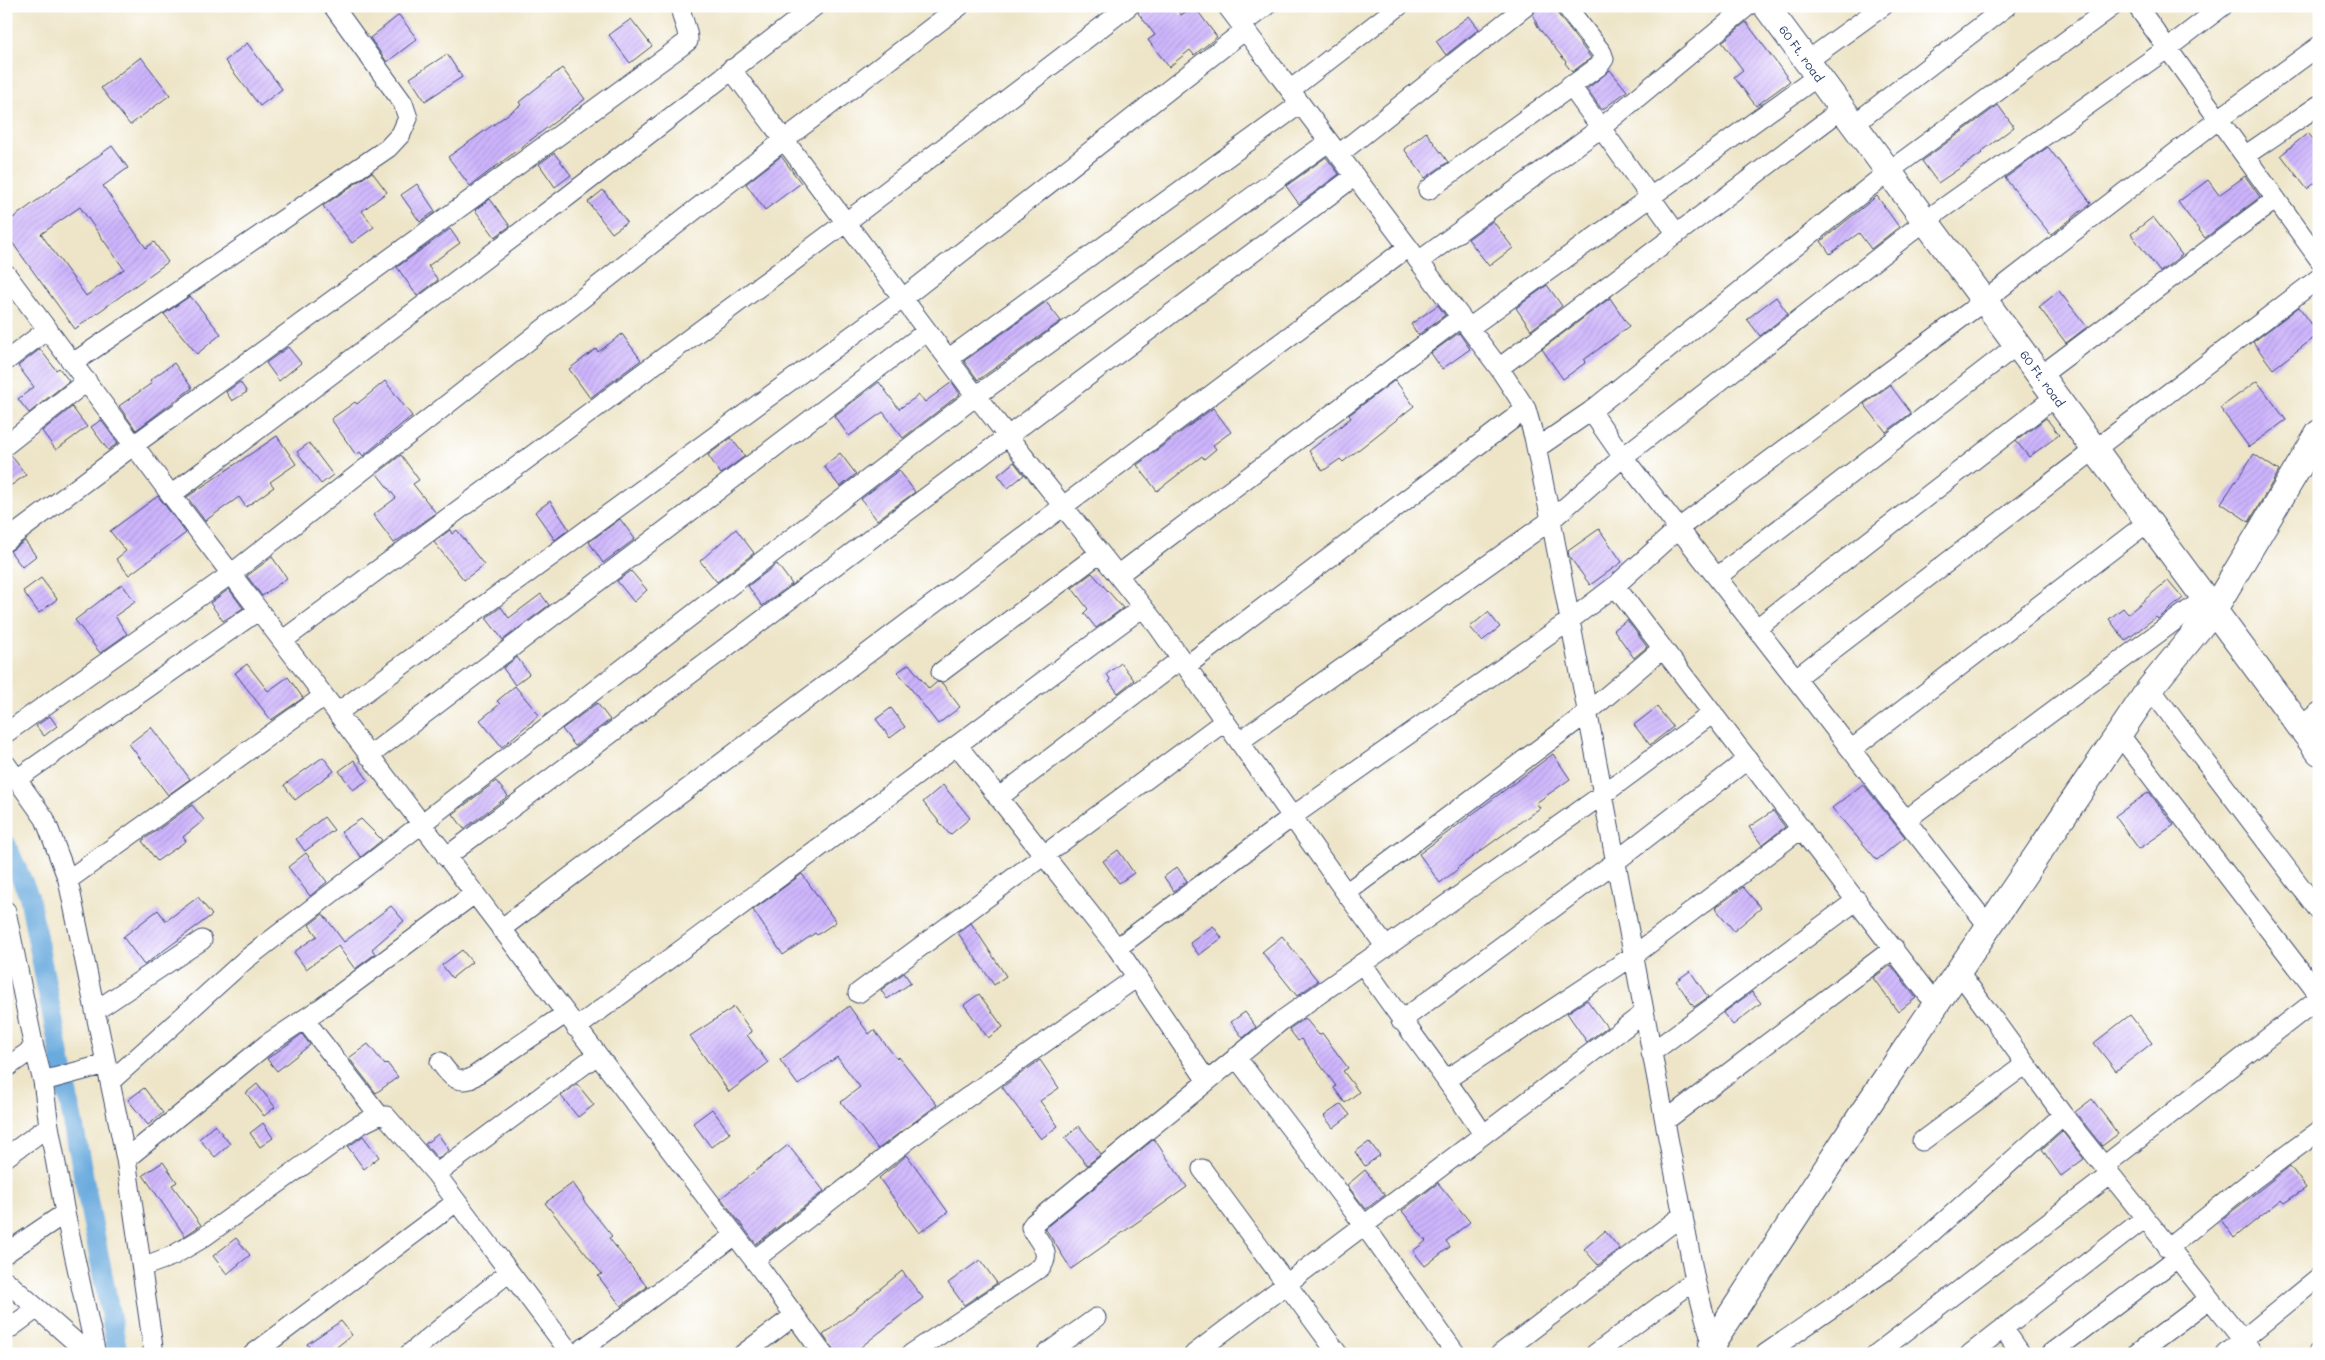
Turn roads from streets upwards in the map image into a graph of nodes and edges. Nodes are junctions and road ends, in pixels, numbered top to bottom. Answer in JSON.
{"nodes":[{"id":1,"x":333,"y":6,"type":"edge"},
{"id":2,"x":681,"y":6,"type":"edge"},
{"id":3,"x":815,"y":6,"type":"edge"},
{"id":4,"x":960,"y":6,"type":"edge"},
{"id":5,"x":1129,"y":6,"type":"edge"},
{"id":6,"x":1227,"y":6,"type":"edge"},
{"id":7,"x":1266,"y":6,"type":"edge"},
{"id":8,"x":1400,"y":6,"type":"edge"},
{"id":9,"x":1526,"y":6,"type":"edge"},
{"id":10,"x":1566,"y":6,"type":"edge"},
{"id":11,"x":1748,"y":6,"type":"edge"},
{"id":12,"x":1766,"y":6,"type":"edge"},
{"id":13,"x":1883,"y":6,"type":"edge"},
{"id":14,"x":2007,"y":6,"type":"edge"},
{"id":15,"x":2113,"y":6,"type":"edge"},
{"id":16,"x":2137,"y":6,"type":"edge"},
{"id":17,"x":2223,"y":6,"type":"edge"},
{"id":18,"x":1243,"y":28,"type":"junction"},
{"id":19,"x":2319,"y":46,"type":"edge"},
{"id":20,"x":2168,"y":48,"type":"junction"},
{"id":21,"x":731,"y":69,"type":"junction"},
{"id":22,"x":1812,"y":69,"type":"junction"},
{"id":23,"x":1570,"y":85,"type":"junction"},
{"id":24,"x":1295,"y":97,"type":"junction"},
{"id":25,"x":2319,"y":105,"type":"edge"},
{"id":26,"x":1848,"y":117,"type":"junction"},
{"id":27,"x":2219,"y":119,"type":"junction"},
{"id":28,"x":1602,"y":127,"type":"junction"},
{"id":29,"x":784,"y":140,"type":"junction"},
{"id":30,"x":1333,"y":148,"type":"junction"},
{"id":31,"x":2246,"y":155,"type":"junction"},
{"id":32,"x":1888,"y":172,"type":"junction"},
{"id":33,"x":1355,"y":176,"type":"junction"},
{"id":34,"x":1428,"y":190,"type":"dead end"},
{"id":35,"x":1649,"y":198,"type":"junction"},
{"id":36,"x":2276,"y":199,"type":"junction"},
{"id":37,"x":1925,"y":221,"type":"junction"},
{"id":38,"x":845,"y":223,"type":"junction"},
{"id":39,"x":1677,"y":234,"type":"junction"},
{"id":40,"x":2312,"y":237,"type":"edge"},
{"id":41,"x":1414,"y":254,"type":"junction"},
{"id":42,"x":2319,"y":259,"type":"edge"},
{"id":43,"x":6,"y":274,"type":"edge"},
{"id":44,"x":2319,"y":278,"type":"edge"},
{"id":45,"x":902,"y":299,"type":"junction"},
{"id":46,"x":1984,"y":301,"type":"junction"},
{"id":47,"x":1465,"y":322,"type":"junction"},
{"id":48,"x":48,"y":329,"type":"junction"},
{"id":49,"x":927,"y":331,"type":"junction"},
{"id":50,"x":2017,"y":345,"type":"junction"},
{"id":51,"x":948,"y":359,"type":"junction"},
{"id":52,"x":6,"y":361,"type":"edge"},
{"id":53,"x":73,"y":363,"type":"junction"},
{"id":54,"x":1499,"y":368,"type":"junction"},
{"id":55,"x":2040,"y":376,"type":"junction"},
{"id":56,"x":87,"y":381,"type":"junction"},
{"id":57,"x":976,"y":396,"type":"junction"},
{"id":58,"x":2055,"y":397,"type":"junction"},
{"id":59,"x":1526,"y":409,"type":"junction"},
{"id":60,"x":1591,"y":411,"type":"junction"},
{"id":61,"x":2319,"y":433,"type":"edge"},
{"id":62,"x":1007,"y":435,"type":"junction"},
{"id":63,"x":6,"y":445,"type":"edge"},
{"id":64,"x":134,"y":445,"type":"junction"},
{"id":65,"x":1537,"y":448,"type":"junction"},
{"id":66,"x":2094,"y":449,"type":"junction"},
{"id":67,"x":1623,"y":457,"type":"junction"},
{"id":68,"x":171,"y":495,"type":"junction"},
{"id":69,"x":1062,"y":505,"type":"junction"},
{"id":70,"x":1551,"y":520,"type":"junction"},
{"id":71,"x":2148,"y":522,"type":"junction"},
{"id":72,"x":1678,"y":528,"type":"junction"},
{"id":73,"x":6,"y":541,"type":"edge"},
{"id":74,"x":1100,"y":553,"type":"junction"},
{"id":75,"x":231,"y":574,"type":"junction"},
{"id":76,"x":1118,"y":575,"type":"junction"},
{"id":77,"x":1717,"y":577,"type":"junction"},
{"id":78,"x":1615,"y":586,"type":"junction"},
{"id":79,"x":2209,"y":605,"type":"junction"},
{"id":80,"x":1143,"y":607,"type":"junction"},
{"id":81,"x":259,"y":610,"type":"junction"},
{"id":82,"x":1569,"y":621,"type":"junction"},
{"id":83,"x":1757,"y":628,"type":"junction"},
{"id":84,"x":282,"y":641,"type":"junction"},
{"id":85,"x":1663,"y":648,"type":"junction"},
{"id":86,"x":1184,"y":663,"type":"junction"},
{"id":87,"x":941,"y":672,"type":"dead end"},
{"id":88,"x":1796,"y":678,"type":"junction"},
{"id":89,"x":2150,"y":688,"type":"junction"},
{"id":90,"x":324,"y":696,"type":"junction"},
{"id":91,"x":337,"y":713,"type":"junction"},
{"id":92,"x":1587,"y":713,"type":"junction"},
{"id":93,"x":1713,"y":713,"type":"junction"},
{"id":94,"x":2309,"y":719,"type":"edge"},
{"id":95,"x":1225,"y":720,"type":"junction"},
{"id":96,"x":6,"y":733,"type":"edge"},
{"id":97,"x":2119,"y":734,"type":"junction"},
{"id":98,"x":1240,"y":742,"type":"junction"},
{"id":99,"x":957,"y":745,"type":"junction"},
{"id":100,"x":1852,"y":749,"type":"junction"},
{"id":101,"x":2319,"y":752,"type":"edge"},
{"id":102,"x":369,"y":756,"type":"junction"},
{"id":103,"x":1748,"y":759,"type":"junction"},
{"id":104,"x":12,"y":772,"type":"edge"},
{"id":105,"x":1602,"y":794,"type":"junction"},
{"id":106,"x":998,"y":798,"type":"junction"},
{"id":107,"x":1293,"y":816,"type":"junction"},
{"id":108,"x":1907,"y":819,"type":"junction"},
{"id":109,"x":422,"y":825,"type":"junction"},
{"id":110,"x":1802,"y":828,"type":"junction"},
{"id":111,"x":1042,"y":856,"type":"junction"},
{"id":112,"x":446,"y":857,"type":"junction"},
{"id":113,"x":1615,"y":862,"type":"junction"},
{"id":114,"x":68,"y":880,"type":"junction"},
{"id":115,"x":474,"y":894,"type":"junction"},
{"id":116,"x":1346,"y":894,"type":"junction"},
{"id":117,"x":1857,"y":900,"type":"junction"},
{"id":118,"x":6,"y":911,"type":"edge"},
{"id":119,"x":2319,"y":911,"type":"edge"},
{"id":120,"x":1989,"y":927,"type":"junction"},
{"id":121,"x":501,"y":929,"type":"junction"},
{"id":122,"x":202,"y":940,"type":"dead end"},
{"id":123,"x":1386,"y":947,"type":"junction"},
{"id":124,"x":1117,"y":948,"type":"junction"},
{"id":125,"x":1894,"y":948,"type":"junction"},
{"id":126,"x":1633,"y":956,"type":"junction"},
{"id":127,"x":1362,"y":963,"type":"junction"},
{"id":128,"x":12,"y":972,"type":"edge"},
{"id":129,"x":1959,"y":972,"type":"junction"},
{"id":130,"x":1137,"y":978,"type":"junction"},
{"id":131,"x":858,"y":993,"type":"dead end"},
{"id":132,"x":2319,"y":997,"type":"edge"},
{"id":133,"x":1936,"y":1005,"type":"junction"},
{"id":134,"x":95,"y":1011,"type":"junction"},
{"id":135,"x":1644,"y":1013,"type":"junction"},
{"id":136,"x":564,"y":1014,"type":"junction"},
{"id":137,"x":304,"y":1019,"type":"junction"},
{"id":138,"x":1401,"y":1021,"type":"junction"},
{"id":139,"x":576,"y":1028,"type":"junction"},
{"id":140,"x":34,"y":1048,"type":"junction"},
{"id":141,"x":1651,"y":1053,"type":"junction"},
{"id":142,"x":597,"y":1055,"type":"junction"},
{"id":143,"x":1236,"y":1057,"type":"junction"},
{"id":144,"x":440,"y":1062,"type":"dead end"},
{"id":145,"x":2026,"y":1064,"type":"junction"},
{"id":146,"x":6,"y":1068,"type":"edge"},
{"id":147,"x":108,"y":1073,"type":"junction"},
{"id":148,"x":51,"y":1079,"type":"junction"},
{"id":149,"x":1447,"y":1080,"type":"junction"},
{"id":150,"x":1207,"y":1081,"type":"junction"},
{"id":151,"x":379,"y":1115,"type":"junction"},
{"id":152,"x":2063,"y":1115,"type":"junction"},
{"id":153,"x":1664,"y":1121,"type":"junction"},
{"id":154,"x":49,"y":1126,"type":"junction"},
{"id":155,"x":2319,"y":1131,"type":"edge"},
{"id":156,"x":1483,"y":1134,"type":"junction"},
{"id":157,"x":1922,"y":1140,"type":"dead end"},
{"id":158,"x":6,"y":1157,"type":"edge"},
{"id":159,"x":126,"y":1159,"type":"junction"},
{"id":160,"x":1202,"y":1169,"type":"dead end"},
{"id":161,"x":2107,"y":1170,"type":"junction"},
{"id":162,"x":436,"y":1174,"type":"junction"},
{"id":163,"x":456,"y":1202,"type":"junction"},
{"id":164,"x":65,"y":1213,"type":"junction"},
{"id":165,"x":1682,"y":1215,"type":"junction"},
{"id":166,"x":2145,"y":1218,"type":"junction"},
{"id":167,"x":1364,"y":1225,"type":"junction"},
{"id":168,"x":734,"y":1236,"type":"junction"},
{"id":169,"x":6,"y":1253,"type":"edge"},
{"id":170,"x":2173,"y":1253,"type":"junction"},
{"id":171,"x":754,"y":1260,"type":"junction"},
{"id":172,"x":142,"y":1267,"type":"junction"},
{"id":173,"x":509,"y":1272,"type":"junction"},
{"id":174,"x":2319,"y":1277,"type":"edge"},
{"id":175,"x":1695,"y":1280,"type":"junction"},
{"id":176,"x":6,"y":1281,"type":"edge"},
{"id":177,"x":1287,"y":1285,"type":"junction"},
{"id":178,"x":2209,"y":1299,"type":"junction"},
{"id":179,"x":36,"y":1308,"type":"junction"},
{"id":180,"x":794,"y":1316,"type":"junction"},
{"id":181,"x":1096,"y":1318,"type":"dead end"},
{"id":182,"x":2003,"y":1328,"type":"junction"},
{"id":183,"x":6,"y":1331,"type":"edge"},
{"id":184,"x":2248,"y":1347,"type":"edge"},
{"id":185,"x":1713,"y":1349,"type":"edge"},
{"id":186,"x":89,"y":1354,"type":"edge"},
{"id":187,"x":96,"y":1354,"type":"edge"},
{"id":188,"x":154,"y":1354,"type":"edge"},
{"id":189,"x":253,"y":1354,"type":"edge"},
{"id":190,"x":410,"y":1354,"type":"edge"},
{"id":191,"x":571,"y":1354,"type":"edge"},
{"id":192,"x":576,"y":1354,"type":"edge"},
{"id":193,"x":743,"y":1354,"type":"edge"},
{"id":194,"x":823,"y":1354,"type":"edge"},
{"id":195,"x":911,"y":1354,"type":"edge"},
{"id":196,"x":1046,"y":1354,"type":"edge"},
{"id":197,"x":1194,"y":1354,"type":"edge"},
{"id":198,"x":1338,"y":1354,"type":"edge"},
{"id":199,"x":1456,"y":1354,"type":"edge"},
{"id":200,"x":1500,"y":1354,"type":"edge"},
{"id":201,"x":1595,"y":1354,"type":"edge"},
{"id":202,"x":1765,"y":1354,"type":"edge"},
{"id":203,"x":1876,"y":1354,"type":"edge"},
{"id":204,"x":1970,"y":1354,"type":"edge"},
{"id":205,"x":2021,"y":1354,"type":"edge"},
{"id":206,"x":2050,"y":1354,"type":"edge"},
{"id":207,"x":2136,"y":1354,"type":"edge"},
{"id":208,"x":2225,"y":1354,"type":"edge"}],
"edges":[{"from":1,"to":53,"type":"street"},
{"from":2,"to":64,"type":"street"},
{"from":3,"to":21,"type":"street"},
{"from":4,"to":29,"type":"street"},
{"from":5,"to":38,"type":"street"},
{"from":6,"to":18,"type":"street"},
{"from":7,"to":18,"type":"street"},
{"from":8,"to":24,"type":"street"},
{"from":9,"to":30,"type":"street"},
{"from":10,"to":23,"type":"street"},
{"from":11,"to":28,"type":"street"},
{"from":12,"to":22,"type":"street","name":"60 Ft. road"},
{"from":13,"to":22,"type":"street"},
{"from":14,"to":26,"type":"street"},
{"from":15,"to":32,"type":"street"},
{"from":16,"to":20,"type":"street"},
{"from":17,"to":20,"type":"street"},
{"from":18,"to":24,"type":"street"},
{"from":18,"to":45,"type":"street"},
{"from":19,"to":27,"type":"street"},
{"from":20,"to":27,"type":"street"},
{"from":20,"to":37,"type":"street"},
{"from":21,"to":29,"type":"street"},
{"from":21,"to":68,"type":"street"},
{"from":22,"to":26,"type":"street","name":"60 Ft. road"},
{"from":22,"to":35,"type":"street"},
{"from":23,"to":28,"type":"street"},
{"from":23,"to":34,"type":"street"},
{"from":24,"to":30,"type":"street"},
{"from":24,"to":51,"type":"street"},
{"from":25,"to":31,"type":"street"},
{"from":26,"to":32,"type":"street","name":"60 Ft. road"},
{"from":26,"to":39,"type":"street"},
{"from":27,"to":31,"type":"street"},
{"from":27,"to":46,"type":"street"},
{"from":28,"to":35,"type":"street"},
{"from":28,"to":41,"type":"street"},
{"from":29,"to":38,"type":"street"},
{"from":29,"to":75,"type":"street"},
{"from":30,"to":33,"type":"street"},
{"from":30,"to":57,"type":"street"},
{"from":31,"to":36,"type":"street"},
{"from":32,"to":37,"type":"street","name":"60 Ft. road"},
{"from":32,"to":60,"type":"street"},
{"from":33,"to":41,"type":"street"},
{"from":33,"to":62,"type":"street"},
{"from":35,"to":39,"type":"street"},
{"from":35,"to":47,"type":"street"},
{"from":36,"to":40,"type":"street"},
{"from":36,"to":55,"type":"street"},
{"from":37,"to":46,"type":"street","name":"60 Ft. road"},
{"from":37,"to":67,"type":"street"},
{"from":38,"to":45,"type":"street"},
{"from":38,"to":84,"type":"street"},
{"from":39,"to":54,"type":"street"},
{"from":40,"to":42,"type":"street"},
{"from":41,"to":47,"type":"street"},
{"from":41,"to":69,"type":"street"},
{"from":43,"to":48,"type":"street"},
{"from":44,"to":66,"type":"street"},
{"from":45,"to":49,"type":"street"},
{"from":45,"to":91,"type":"street"},
{"from":46,"to":50,"type":"street","name":"60 Ft. road"},
{"from":46,"to":72,"type":"street"},
{"from":47,"to":54,"type":"street"},
{"from":47,"to":76,"type":"street"},
{"from":48,"to":52,"type":"street"},
{"from":48,"to":53,"type":"street"},
{"from":49,"to":51,"type":"street"},
{"from":49,"to":102,"type":"street"},
{"from":50,"to":55,"type":"street","name":"60 Ft. road"},
{"from":50,"to":77,"type":"street"},
{"from":51,"to":57,"type":"street"},
{"from":53,"to":56,"type":"street"},
{"from":54,"to":59,"type":"street"},
{"from":55,"to":58,"type":"street","name":"60 Ft. road"},
{"from":56,"to":63,"type":"street"},
{"from":56,"to":64,"type":"street"},
{"from":57,"to":62,"type":"street"},
{"from":57,"to":109,"type":"street"},
{"from":58,"to":66,"type":"street","name":"60 Ft. road"},
{"from":58,"to":83,"type":"street"},
{"from":59,"to":65,"type":"street"},
{"from":59,"to":86,"type":"street"},
{"from":60,"to":65,"type":"street"},
{"from":60,"to":67,"type":"street"},
{"from":61,"to":79,"type":"street"},
{"from":62,"to":69,"type":"street"},
{"from":62,"to":112,"type":"street"},
{"from":64,"to":68,"type":"street"},
{"from":64,"to":73,"type":"street"},
{"from":65,"to":70,"type":"street"},
{"from":66,"to":71,"type":"street","name":"60 Ft. road"},
{"from":66,"to":88,"type":"street"},
{"from":67,"to":70,"type":"street"},
{"from":67,"to":72,"type":"street"},
{"from":68,"to":75,"type":"street"},
{"from":69,"to":74,"type":"street"},
{"from":69,"to":121,"type":"street"},
{"from":70,"to":82,"type":"street"},
{"from":70,"to":98,"type":"street"},
{"from":71,"to":79,"type":"street","name":"60 Ft. road"},
{"from":71,"to":100,"type":"street"},
{"from":72,"to":77,"type":"street"},
{"from":72,"to":78,"type":"street"},
{"from":74,"to":76,"type":"street"},
{"from":74,"to":87,"type":"street"},
{"from":75,"to":81,"type":"street"},
{"from":75,"to":96,"type":"street"},
{"from":76,"to":80,"type":"street"},
{"from":77,"to":83,"type":"street"},
{"from":78,"to":82,"type":"street"},
{"from":78,"to":85,"type":"street"},
{"from":79,"to":89,"type":"street"},
{"from":79,"to":94,"type":"street","name":"60 Ft. road"},
{"from":79,"to":108,"type":"street"},
{"from":80,"to":86,"type":"street"},
{"from":80,"to":99,"type":"street"},
{"from":81,"to":84,"type":"street"},
{"from":81,"to":104,"type":"street"},
{"from":82,"to":92,"type":"street"},
{"from":82,"to":107,"type":"street"},
{"from":83,"to":88,"type":"street"},
{"from":84,"to":90,"type":"street"},
{"from":85,"to":92,"type":"street"},
{"from":85,"to":93,"type":"street"},
{"from":86,"to":95,"type":"street"},
{"from":86,"to":106,"type":"street"},
{"from":88,"to":100,"type":"street"},
{"from":89,"to":97,"type":"street"},
{"from":89,"to":119,"type":"street"},
{"from":90,"to":91,"type":"street"},
{"from":90,"to":114,"type":"street"},
{"from":91,"to":102,"type":"street"},
{"from":92,"to":105,"type":"street"},
{"from":92,"to":116,"type":"street"},
{"from":93,"to":103,"type":"street"},
{"from":93,"to":105,"type":"street"},
{"from":94,"to":101,"type":"street","name":"60 Ft. road"},
{"from":95,"to":98,"type":"street"},
{"from":95,"to":111,"type":"street"},
{"from":97,"to":120,"type":"street"},
{"from":97,"to":132,"type":"street"},
{"from":98,"to":107,"type":"street"},
{"from":99,"to":106,"type":"street"},
{"from":99,"to":139,"type":"street"},
{"from":100,"to":108,"type":"street"},
{"from":102,"to":109,"type":"street"},
{"from":103,"to":110,"type":"street"},
{"from":103,"to":113,"type":"street"},
{"from":104,"to":114,"type":"street"},
{"from":105,"to":113,"type":"street"},
{"from":105,"to":123,"type":"street"},
{"from":106,"to":111,"type":"street"},
{"from":107,"to":116,"type":"street"},
{"from":107,"to":124,"type":"street"},
{"from":108,"to":120,"type":"street"},
{"from":109,"to":112,"type":"street"},
{"from":109,"to":147,"type":"street"},
{"from":110,"to":117,"type":"street"},
{"from":110,"to":126,"type":"street"},
{"from":111,"to":124,"type":"street"},
{"from":111,"to":131,"type":"street"},
{"from":112,"to":115,"type":"street"},
{"from":113,"to":126,"type":"street"},
{"from":113,"to":138,"type":"street"},
{"from":114,"to":134,"type":"street"},
{"from":115,"to":121,"type":"street"},
{"from":115,"to":137,"type":"street"},
{"from":116,"to":123,"type":"street"},
{"from":117,"to":125,"type":"street"},
{"from":117,"to":141,"type":"street"},
{"from":118,"to":128,"type":"street"},
{"from":120,"to":129,"type":"street"},
{"from":121,"to":136,"type":"street"},
{"from":122,"to":134,"type":"street"},
{"from":123,"to":127,"type":"street"},
{"from":124,"to":130,"type":"street"},
{"from":125,"to":133,"type":"street"},
{"from":125,"to":153,"type":"street"},
{"from":126,"to":135,"type":"street"},
{"from":126,"to":149,"type":"street"},
{"from":127,"to":138,"type":"street"},
{"from":127,"to":143,"type":"street"},
{"from":128,"to":140,"type":"street"},
{"from":129,"to":133,"type":"street"},
{"from":129,"to":145,"type":"street"},
{"from":130,"to":150,"type":"street"},
{"from":130,"to":171,"type":"street"},
{"from":132,"to":161,"type":"street"},
{"from":133,"to":185,"type":"street"},
{"from":134,"to":147,"type":"street"},
{"from":135,"to":141,"type":"street"},
{"from":135,"to":156,"type":"street"},
{"from":136,"to":139,"type":"street"},
{"from":136,"to":144,"type":"street"},
{"from":137,"to":151,"type":"street"},
{"from":137,"to":159,"type":"street"},
{"from":138,"to":149,"type":"street"},
{"from":139,"to":142,"type":"street"},
{"from":140,"to":146,"type":"street"},
{"from":140,"to":148,"type":"street"},
{"from":141,"to":153,"type":"street"},
{"from":142,"to":162,"type":"street"},
{"from":142,"to":168,"type":"street"},
{"from":143,"to":150,"type":"street"},
{"from":143,"to":167,"type":"street"},
{"from":145,"to":152,"type":"street"},
{"from":145,"to":157,"type":"street"},
{"from":147,"to":148,"type":"street"},
{"from":147,"to":159,"type":"street"},
{"from":148,"to":154,"type":"street"},
{"from":149,"to":156,"type":"street"},
{"from":150,"to":195,"type":"street"},
{"from":151,"to":162,"type":"street"},
{"from":151,"to":172,"type":"street"},
{"from":152,"to":161,"type":"street"},
{"from":152,"to":202,"type":"street"},
{"from":153,"to":165,"type":"street"},
{"from":154,"to":158,"type":"street"},
{"from":154,"to":164,"type":"street"},
{"from":155,"to":170,"type":"street"},
{"from":156,"to":167,"type":"street"},
{"from":159,"to":172,"type":"street"},
{"from":160,"to":177,"type":"street"},
{"from":161,"to":166,"type":"street"},
{"from":161,"to":203,"type":"street"},
{"from":162,"to":163,"type":"street"},
{"from":163,"to":173,"type":"street"},
{"from":163,"to":189,"type":"street"},
{"from":164,"to":169,"type":"street"},
{"from":164,"to":187,"type":"street"},
{"from":165,"to":175,"type":"street"},
{"from":165,"to":200,"type":"street"},
{"from":166,"to":170,"type":"street"},
{"from":166,"to":182,"type":"street"},
{"from":167,"to":177,"type":"street"},
{"from":167,"to":199,"type":"street"},
{"from":168,"to":171,"type":"street"},
{"from":168,"to":192,"type":"street"},
{"from":170,"to":178,"type":"street"},
{"from":170,"to":206,"type":"street"},
{"from":171,"to":180,"type":"street"},
{"from":172,"to":188,"type":"street"},
{"from":173,"to":190,"type":"street"},
{"from":173,"to":191,"type":"street"},
{"from":174,"to":184,"type":"street"},
{"from":175,"to":185,"type":"street"},
{"from":175,"to":201,"type":"street"},
{"from":176,"to":179,"type":"street"},
{"from":177,"to":197,"type":"street"},
{"from":177,"to":198,"type":"street"},
{"from":178,"to":184,"type":"street"},
{"from":178,"to":207,"type":"street"},
{"from":179,"to":183,"type":"street"},
{"from":179,"to":186,"type":"street"},
{"from":180,"to":193,"type":"street"},
{"from":180,"to":194,"type":"street"},
{"from":181,"to":196,"type":"street"},
{"from":182,"to":204,"type":"street"},
{"from":182,"to":205,"type":"street"},
{"from":184,"to":208,"type":"street"}]}
